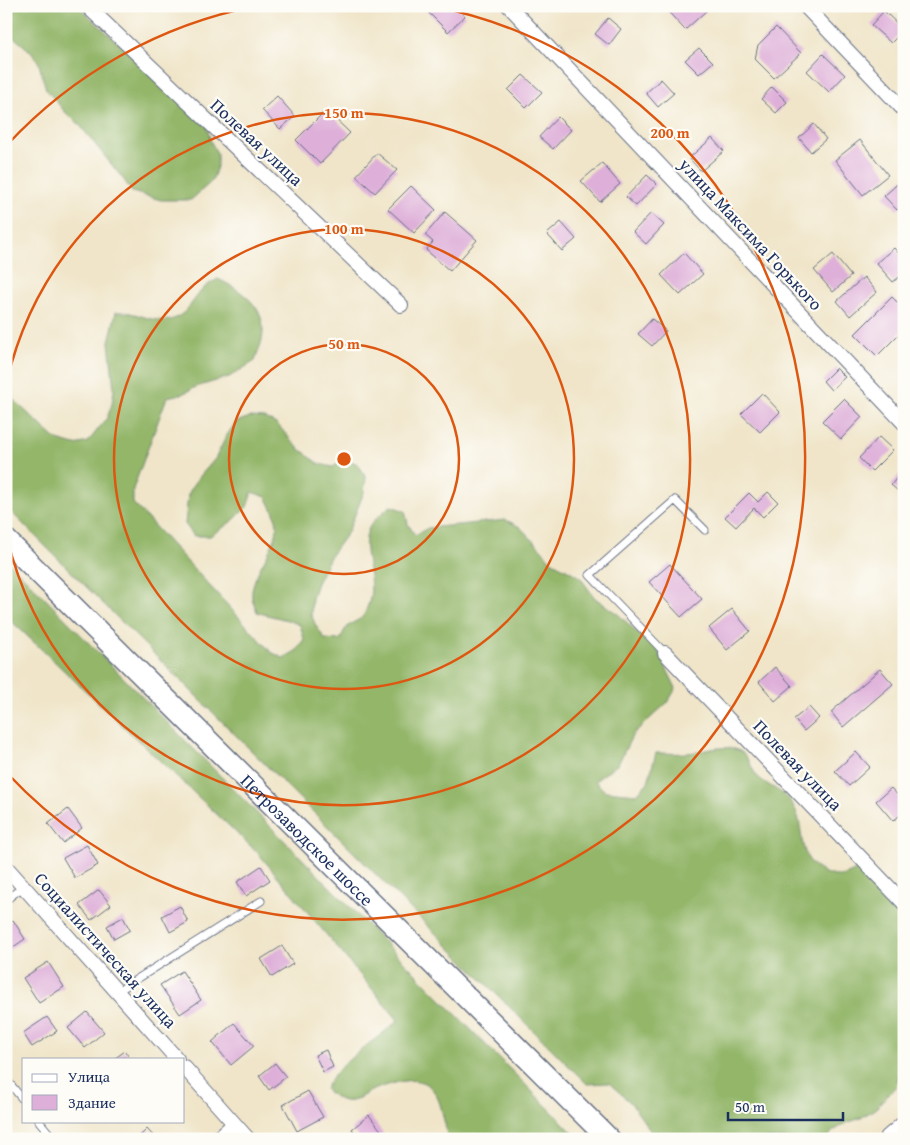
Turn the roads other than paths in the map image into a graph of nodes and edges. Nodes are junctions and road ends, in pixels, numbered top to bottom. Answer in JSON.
{"nodes":[{"id":1,"x":87,"y":6,"type":"edge"},
{"id":2,"x":509,"y":6,"type":"edge"},
{"id":3,"x":805,"y":6,"type":"edge"},
{"id":4,"x":904,"y":110,"type":"edge"},
{"id":5,"x":401,"y":305,"type":"dead end"},
{"id":6,"x":904,"y":423,"type":"edge"},
{"id":7,"x":705,"y":530,"type":"dead end"},
{"id":8,"x":6,"y":540,"type":"edge"},
{"id":9,"x":665,"y":653,"type":"joint"},
{"id":10,"x":6,"y":867,"type":"edge"},
{"id":11,"x":24,"y":886,"type":"junction"},
{"id":12,"x":6,"y":900,"type":"edge"},
{"id":13,"x":260,"y":901,"type":"dead end"},
{"id":14,"x":904,"y":903,"type":"edge"},
{"id":15,"x":118,"y":991,"type":"junction"},
{"id":16,"x":176,"y":1058,"type":"edge"},
{"id":17,"x":185,"y":1068,"type":"edge"},
{"id":18,"x":6,"y":1079,"type":"edge"},
{"id":19,"x":22,"y":1099,"type":"edge"},
{"id":20,"x":40,"y":1122,"type":"edge"},
{"id":21,"x":234,"y":1124,"type":"junction"},
{"id":22,"x":904,"y":1126,"type":"edge"},
{"id":23,"x":53,"y":1138,"type":"edge"},
{"id":24,"x":217,"y":1139,"type":"edge"},
{"id":25,"x":248,"y":1139,"type":"edge"},
{"id":26,"x":609,"y":1139,"type":"edge"},
{"id":27,"x":889,"y":1139,"type":"edge"}],
"edges":[{"from":1,"to":5,"type":"street","name":"Полевая улица"},
{"from":2,"to":6,"type":"street","name":"улица Максима Горького"},
{"from":3,"to":4,"type":"street"},
{"from":7,"to":9,"type":"lane"},
{"from":8,"to":26,"type":"main road","name":"Петрозаводское шоссе"},
{"from":9,"to":14,"type":"street","name":"Полевая улица"},
{"from":10,"to":11,"type":"street","name":"Социалистическая улица"},
{"from":11,"to":12,"type":"lane"},
{"from":11,"to":15,"type":"street","name":"Социалистическая улица"},
{"from":13,"to":15,"type":"lane"},
{"from":15,"to":16,"type":"street","name":"Социалистическая улица"},
{"from":17,"to":21,"type":"street"},
{"from":18,"to":19,"type":"lane"},
{"from":20,"to":23,"type":"lane"},
{"from":21,"to":24,"type":"street"},
{"from":21,"to":25,"type":"street"},
{"from":22,"to":27,"type":"street"}]}
